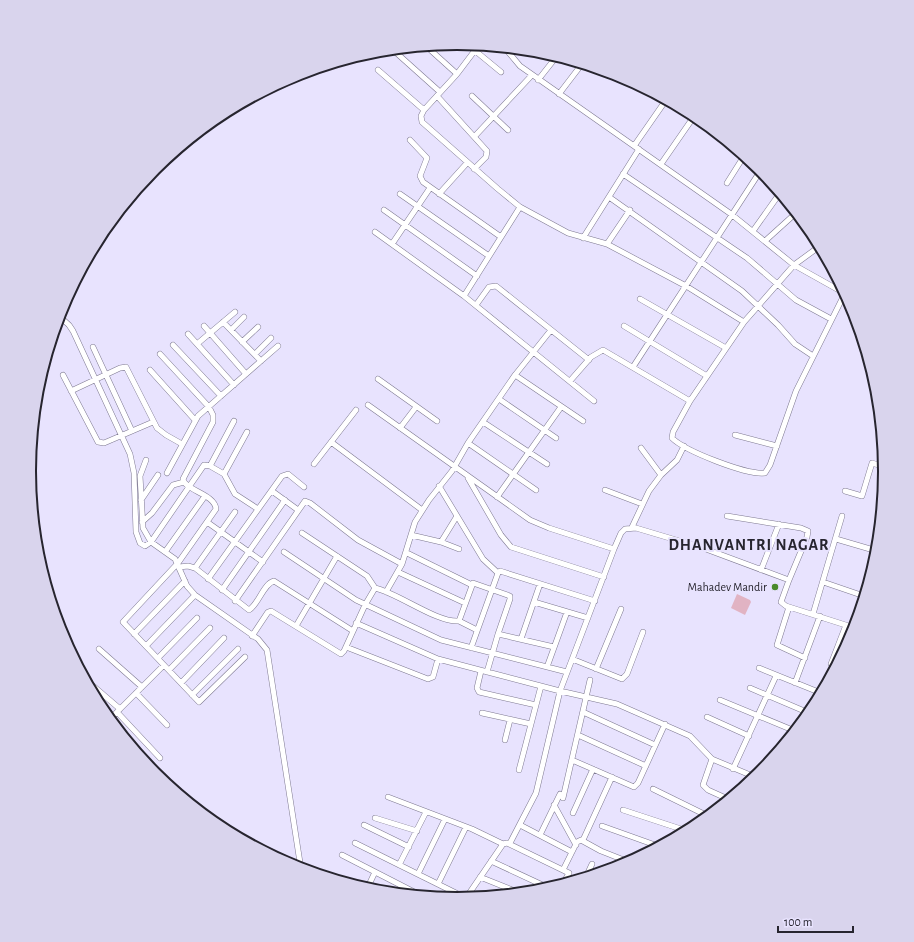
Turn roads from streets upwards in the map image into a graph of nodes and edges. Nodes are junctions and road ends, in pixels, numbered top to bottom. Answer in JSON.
{"nodes":[{"id":1,"x":475,"y":50,"type":"edge"},
{"id":2,"x":431,"y":51,"type":"edge"},
{"id":3,"x":476,"y":51,"type":"edge"},
{"id":4,"x":509,"y":54,"type":"edge"},
{"id":5,"x":398,"y":55,"type":"edge"},
{"id":6,"x":553,"y":61,"type":"edge"},
{"id":7,"x":579,"y":68,"type":"edge"},
{"id":8,"x":378,"y":70,"type":"dead end"},
{"id":9,"x":501,"y":72,"type":"dead end"},
{"id":10,"x":457,"y":74,"type":"junction"},
{"id":11,"x":532,"y":75,"type":"junction"},
{"id":12,"x":538,"y":80,"type":"junction"},
{"id":13,"x":438,"y":94,"type":"junction"},
{"id":14,"x":559,"y":94,"type":"junction"},
{"id":15,"x":472,"y":96,"type":"dead end"},
{"id":16,"x":663,"y":104,"type":"edge"},
{"id":17,"x":424,"y":110,"type":"junction"},
{"id":18,"x":493,"y":116,"type":"junction"},
{"id":19,"x":691,"y":121,"type":"edge"},
{"id":20,"x":508,"y":130,"type":"dead end"},
{"id":21,"x":475,"y":136,"type":"junction"},
{"id":22,"x":410,"y":140,"type":"dead end"},
{"id":23,"x":634,"y":146,"type":"junction"},
{"id":24,"x":640,"y":149,"type":"junction"},
{"id":25,"x":741,"y":160,"type":"edge"},
{"id":26,"x":467,"y":163,"type":"junction"},
{"id":27,"x":661,"y":164,"type":"junction"},
{"id":28,"x":474,"y":169,"type":"junction"},
{"id":29,"x":624,"y":174,"type":"junction"},
{"id":30,"x":757,"y":175,"type":"edge"},
{"id":31,"x":727,"y":183,"type":"dead end"},
{"id":32,"x":430,"y":188,"type":"junction"},
{"id":33,"x":400,"y":194,"type":"dead end"},
{"id":34,"x":439,"y":194,"type":"junction"},
{"id":35,"x":609,"y":197,"type":"junction"},
{"id":36,"x":777,"y":197,"type":"edge"},
{"id":37,"x":418,"y":207,"type":"junction"},
{"id":38,"x":520,"y":207,"type":"junction"},
{"id":39,"x":384,"y":210,"type":"dead end"},
{"id":40,"x":630,"y":210,"type":"junction"},
{"id":41,"x":731,"y":214,"type":"junction"},
{"id":42,"x":792,"y":217,"type":"edge"},
{"id":43,"x":405,"y":225,"type":"junction"},
{"id":44,"x":753,"y":231,"type":"junction"},
{"id":45,"x":375,"y":232,"type":"dead end"},
{"id":46,"x":502,"y":235,"type":"junction"},
{"id":47,"x":717,"y":237,"type":"junction"},
{"id":48,"x":583,"y":238,"type":"junction"},
{"id":49,"x":765,"y":241,"type":"junction"},
{"id":50,"x":392,"y":244,"type":"junction"},
{"id":51,"x":607,"y":244,"type":"junction"},
{"id":52,"x":815,"y":250,"type":"edge"},
{"id":53,"x":489,"y":256,"type":"junction"},
{"id":54,"x":702,"y":261,"type":"junction"},
{"id":55,"x":794,"y":265,"type":"junction"},
{"id":56,"x":477,"y":276,"type":"junction"},
{"id":57,"x":777,"y":284,"type":"junction"},
{"id":58,"x":686,"y":286,"type":"junction"},
{"id":59,"x":837,"y":289,"type":"edge"},
{"id":60,"x":464,"y":296,"type":"junction"},
{"id":61,"x":640,"y":299,"type":"dead end"},
{"id":62,"x":841,"y":299,"type":"edge"},
{"id":63,"x":476,"y":305,"type":"junction"},
{"id":64,"x":758,"y":305,"type":"junction"},
{"id":65,"x":235,"y":312,"type":"dead end"},
{"id":66,"x":668,"y":314,"type":"junction"},
{"id":67,"x":244,"y":317,"type":"dead end"},
{"id":68,"x":831,"y":319,"type":"junction"},
{"id":69,"x":64,"y":320,"type":"edge"},
{"id":70,"x":223,"y":322,"type":"junction"},
{"id":71,"x":744,"y":322,"type":"junction"},
{"id":72,"x":204,"y":326,"type":"dead end"},
{"id":73,"x":624,"y":326,"type":"dead end"},
{"id":74,"x":258,"y":327,"type":"dead end"},
{"id":75,"x":231,"y":330,"type":"junction"},
{"id":76,"x":552,"y":330,"type":"junction"},
{"id":77,"x":210,"y":332,"type":"junction"},
{"id":78,"x":188,"y":334,"type":"dead end"},
{"id":79,"x":271,"y":338,"type":"dead end"},
{"id":80,"x":650,"y":341,"type":"junction"},
{"id":81,"x":242,"y":342,"type":"junction"},
{"id":82,"x":197,"y":344,"type":"junction"},
{"id":83,"x":173,"y":345,"type":"dead end"},
{"id":84,"x":278,"y":346,"type":"dead end"},
{"id":85,"x":94,"y":347,"type":"dead end"},
{"id":86,"x":726,"y":348,"type":"junction"},
{"id":87,"x":534,"y":352,"type":"junction"},
{"id":88,"x":160,"y":354,"type":"dead end"},
{"id":89,"x":255,"y":354,"type":"junction"},
{"id":90,"x":813,"y":356,"type":"junction"},
{"id":91,"x":592,"y":357,"type":"junction"},
{"id":92,"x":261,"y":360,"type":"junction"},
{"id":93,"x":633,"y":367,"type":"junction"},
{"id":94,"x":150,"y":370,"type":"dead end"},
{"id":95,"x":106,"y":374,"type":"junction"},
{"id":96,"x":246,"y":374,"type":"junction"},
{"id":97,"x":63,"y":375,"type":"dead end"},
{"id":98,"x":515,"y":375,"type":"junction"},
{"id":99,"x":707,"y":376,"type":"junction"},
{"id":100,"x":378,"y":379,"type":"dead end"},
{"id":101,"x":96,"y":380,"type":"junction"},
{"id":102,"x":570,"y":381,"type":"junction"},
{"id":103,"x":234,"y":385,"type":"junction"},
{"id":104,"x":71,"y":391,"type":"junction"},
{"id":105,"x":222,"y":396,"type":"junction"},
{"id":106,"x":499,"y":399,"type":"junction"},
{"id":107,"x":594,"y":401,"type":"dead end"},
{"id":108,"x":690,"y":401,"type":"junction"},
{"id":109,"x":368,"y":405,"type":"dead end"},
{"id":110,"x":209,"y":407,"type":"junction"},
{"id":111,"x":416,"y":407,"type":"junction"},
{"id":112,"x":561,"y":407,"type":"junction"},
{"id":113,"x":356,"y":410,"type":"dead end"},
{"id":114,"x":195,"y":420,"type":"junction"},
{"id":115,"x":234,"y":421,"type":"dead end"},
{"id":116,"x":437,"y":421,"type":"dead end"},
{"id":117,"x":583,"y":421,"type":"dead end"},
{"id":118,"x":153,"y":422,"type":"junction"},
{"id":119,"x":483,"y":422,"type":"junction"},
{"id":120,"x":400,"y":428,"type":"junction"},
{"id":121,"x":545,"y":430,"type":"junction"},
{"id":122,"x":132,"y":431,"type":"junction"},
{"id":123,"x":247,"y":432,"type":"dead end"},
{"id":124,"x":735,"y":435,"type":"dead end"},
{"id":125,"x":122,"y":436,"type":"junction"},
{"id":126,"x":556,"y":438,"type":"dead end"},
{"id":127,"x":331,"y":442,"type":"junction"},
{"id":128,"x":468,"y":443,"type":"junction"},
{"id":129,"x":182,"y":444,"type":"junction"},
{"id":130,"x":684,"y":446,"type":"junction"},
{"id":131,"x":777,"y":446,"type":"junction"},
{"id":132,"x":641,"y":448,"type":"dead end"},
{"id":133,"x":529,"y":452,"type":"junction"},
{"id":134,"x":146,"y":460,"type":"dead end"},
{"id":135,"x":314,"y":464,"type":"dead end"},
{"id":136,"x":546,"y":464,"type":"dead end"},
{"id":137,"x":878,"y":465,"type":"edge"},
{"id":138,"x":210,"y":466,"type":"junction"},
{"id":139,"x":454,"y":467,"type":"junction"},
{"id":140,"x":167,"y":473,"type":"dead end"},
{"id":141,"x":224,"y":474,"type":"junction"},
{"id":142,"x":513,"y":474,"type":"junction"},
{"id":143,"x":158,"y":475,"type":"dead end"},
{"id":144,"x":660,"y":475,"type":"junction"},
{"id":145,"x":467,"y":476,"type":"junction"},
{"id":146,"x":184,"y":482,"type":"junction"},
{"id":147,"x":441,"y":484,"type":"junction"},
{"id":148,"x":304,"y":486,"type":"dead end"},
{"id":149,"x":191,"y":487,"type":"junction"},
{"id":150,"x":536,"y":490,"type":"dead end"},
{"id":151,"x":605,"y":490,"type":"dead end"},
{"id":152,"x":272,"y":491,"type":"junction"},
{"id":153,"x":845,"y":491,"type":"dead end"},
{"id":154,"x":206,"y":496,"type":"junction"},
{"id":155,"x":497,"y":497,"type":"junction"},
{"id":156,"x":141,"y":500,"type":"junction"},
{"id":157,"x":285,"y":500,"type":"junction"},
{"id":158,"x":642,"y":504,"type":"junction"},
{"id":159,"x":258,"y":509,"type":"junction"},
{"id":160,"x":298,"y":510,"type":"junction"},
{"id":161,"x":422,"y":510,"type":"junction"},
{"id":162,"x":235,"y":512,"type":"dead end"},
{"id":163,"x":457,"y":516,"type":"junction"},
{"id":164,"x":727,"y":516,"type":"dead end"},
{"id":165,"x":842,"y":516,"type":"dead end"},
{"id":166,"x":142,"y":522,"type":"junction"},
{"id":167,"x":207,"y":522,"type":"junction"},
{"id":168,"x":779,"y":524,"type":"junction"},
{"id":169,"x":632,"y":527,"type":"junction"},
{"id":170,"x":221,"y":532,"type":"junction"},
{"id":171,"x":302,"y":533,"type":"dead end"},
{"id":172,"x":411,"y":535,"type":"junction"},
{"id":173,"x":836,"y":538,"type":"junction"},
{"id":174,"x":151,"y":542,"type":"junction"},
{"id":175,"x":235,"y":542,"type":"junction"},
{"id":176,"x":441,"y":542,"type":"junction"},
{"id":177,"x":459,"y":549,"type":"dead end"},
{"id":178,"x":614,"y":549,"type":"junction"},
{"id":179,"x":871,"y":549,"type":"edge"},
{"id":180,"x":165,"y":552,"type":"junction"},
{"id":181,"x":249,"y":552,"type":"junction"},
{"id":182,"x":284,"y":552,"type":"dead end"},
{"id":183,"x":407,"y":553,"type":"junction"},
{"id":184,"x":337,"y":556,"type":"junction"},
{"id":185,"x":263,"y":562,"type":"junction"},
{"id":186,"x":402,"y":564,"type":"junction"},
{"id":187,"x":178,"y":565,"type":"junction"},
{"id":188,"x":195,"y":568,"type":"junction"},
{"id":189,"x":761,"y":570,"type":"junction"},
{"id":190,"x":398,"y":572,"type":"junction"},
{"id":191,"x":498,"y":573,"type":"junction"},
{"id":192,"x":604,"y":577,"type":"junction"},
{"id":193,"x":323,"y":578,"type":"junction"},
{"id":194,"x":208,"y":579,"type":"junction"},
{"id":195,"x":788,"y":580,"type":"junction"},
{"id":196,"x":185,"y":581,"type":"junction"},
{"id":197,"x":823,"y":582,"type":"junction"},
{"id":198,"x":540,"y":584,"type":"junction"},
{"id":199,"x":472,"y":585,"type":"junction"},
{"id":200,"x":375,"y":588,"type":"junction"},
{"id":201,"x":492,"y":589,"type":"junction"},
{"id":202,"x":222,"y":590,"type":"junction"},
{"id":203,"x":386,"y":592,"type":"junction"},
{"id":204,"x":860,"y":594,"type":"edge"},
{"id":205,"x":195,"y":595,"type":"junction"},
{"id":206,"x":236,"y":601,"type":"junction"},
{"id":207,"x":595,"y":601,"type":"junction"},
{"id":208,"x":534,"y":602,"type":"junction"},
{"id":209,"x":466,"y":603,"type":"junction"},
{"id":210,"x":309,"y":604,"type":"junction"},
{"id":211,"x":365,"y":605,"type":"junction"},
{"id":212,"x":789,"y":607,"type":"junction"},
{"id":213,"x":621,"y":609,"type":"dead end"},
{"id":214,"x":567,"y":612,"type":"junction"},
{"id":215,"x":813,"y":614,"type":"junction"},
{"id":216,"x":820,"y":616,"type":"junction"},
{"id":217,"x":197,"y":618,"type":"dead end"},
{"id":218,"x":588,"y":618,"type":"junction"},
{"id":219,"x":459,"y":622,"type":"junction"},
{"id":220,"x":356,"y":623,"type":"junction"},
{"id":221,"x":846,"y":625,"type":"joint"},
{"id":222,"x":296,"y":626,"type":"junction"},
{"id":223,"x":210,"y":628,"type":"dead end"},
{"id":224,"x":477,"y":630,"type":"junction"},
{"id":225,"x":353,"y":631,"type":"junction"},
{"id":226,"x":643,"y":632,"type":"dead end"},
{"id":227,"x":134,"y":634,"type":"junction"},
{"id":228,"x":498,"y":634,"type":"junction"},
{"id":229,"x":252,"y":636,"type":"junction"},
{"id":230,"x":224,"y":638,"type":"dead end"},
{"id":231,"x":521,"y":639,"type":"junction"},
{"id":232,"x":146,"y":646,"type":"junction"},
{"id":233,"x":346,"y":647,"type":"junction"},
{"id":234,"x":554,"y":647,"type":"junction"},
{"id":235,"x":471,"y":648,"type":"junction"},
{"id":236,"x":99,"y":649,"type":"dead end"},
{"id":237,"x":238,"y":649,"type":"dead end"},
{"id":238,"x":492,"y":653,"type":"junction"},
{"id":239,"x":245,"y":657,"type":"dead end"},
{"id":240,"x":158,"y":658,"type":"junction"},
{"id":241,"x":804,"y":658,"type":"junction"},
{"id":242,"x":438,"y":659,"type":"junction"},
{"id":243,"x":572,"y":659,"type":"junction"},
{"id":244,"x":831,"y":664,"type":"dead end"},
{"id":245,"x":164,"y":665,"type":"junction"},
{"id":246,"x":547,"y":666,"type":"junction"},
{"id":247,"x":759,"y":668,"type":"dead end"},
{"id":248,"x":596,"y":669,"type":"junction"},
{"id":249,"x":169,"y":670,"type":"junction"},
{"id":250,"x":484,"y":672,"type":"junction"},
{"id":251,"x":567,"y":672,"type":"junction"},
{"id":252,"x":776,"y":676,"type":"junction"},
{"id":253,"x":590,"y":680,"type":"dead end"},
{"id":254,"x":181,"y":683,"type":"junction"},
{"id":255,"x":795,"y":683,"type":"junction"},
{"id":256,"x":142,"y":686,"type":"junction"},
{"id":257,"x":541,"y":686,"type":"junction"},
{"id":258,"x":750,"y":688,"type":"dead end"},
{"id":259,"x":560,"y":691,"type":"junction"},
{"id":260,"x":816,"y":691,"type":"edge"},
{"id":261,"x":100,"y":693,"type":"edge"},
{"id":262,"x":136,"y":693,"type":"junction"},
{"id":263,"x":192,"y":695,"type":"junction"},
{"id":264,"x":767,"y":696,"type":"junction"},
{"id":265,"x":586,"y":697,"type":"junction"},
{"id":266,"x":720,"y":700,"type":"dead end"},
{"id":267,"x":536,"y":705,"type":"junction"},
{"id":268,"x":118,"y":711,"type":"junction"},
{"id":269,"x":803,"y":711,"type":"edge"},
{"id":270,"x":583,"y":712,"type":"junction"},
{"id":271,"x":482,"y":713,"type":"dead end"},
{"id":272,"x":114,"y":715,"type":"edge"},
{"id":273,"x":758,"y":716,"type":"junction"},
{"id":274,"x":707,"y":717,"type":"dead end"},
{"id":275,"x":510,"y":720,"type":"junction"},
{"id":276,"x":531,"y":724,"type":"junction"},
{"id":277,"x":665,"y":724,"type":"junction"},
{"id":278,"x":167,"y":725,"type":"dead end"},
{"id":279,"x":790,"y":729,"type":"edge"},
{"id":280,"x":578,"y":735,"type":"junction"},
{"id":281,"x":749,"y":736,"type":"junction"},
{"id":282,"x":505,"y":740,"type":"dead end"},
{"id":283,"x":655,"y":744,"type":"junction"},
{"id":284,"x":160,"y":758,"type":"dead end"},
{"id":285,"x":712,"y":759,"type":"junction"},
{"id":286,"x":572,"y":760,"type":"junction"},
{"id":287,"x":646,"y":766,"type":"junction"},
{"id":288,"x":593,"y":769,"type":"junction"},
{"id":289,"x":733,"y":769,"type":"junction"},
{"id":290,"x":519,"y":770,"type":"dead end"},
{"id":291,"x":749,"y":775,"type":"edge"},
{"id":292,"x":612,"y":777,"type":"junction"},
{"id":293,"x":653,"y":789,"type":"dead end"},
{"id":294,"x":388,"y":797,"type":"dead end"},
{"id":295,"x":723,"y":797,"type":"edge"},
{"id":296,"x":554,"y":805,"type":"junction"},
{"id":297,"x":624,"y":810,"type":"dead end"},
{"id":298,"x":426,"y":812,"type":"junction"},
{"id":299,"x":573,"y":813,"type":"dead end"},
{"id":300,"x":702,"y":813,"type":"edge"},
{"id":301,"x":375,"y":818,"type":"dead end"},
{"id":302,"x":445,"y":819,"type":"junction"},
{"id":303,"x":364,"y":825,"type":"dead end"},
{"id":304,"x":520,"y":825,"type":"junction"},
{"id":305,"x":602,"y":826,"type":"dead end"},
{"id":306,"x":466,"y":827,"type":"junction"},
{"id":307,"x":679,"y":828,"type":"edge"},
{"id":308,"x":417,"y":831,"type":"junction"},
{"id":309,"x":540,"y":835,"type":"junction"},
{"id":310,"x":583,"y":840,"type":"junction"},
{"id":311,"x":355,"y":843,"type":"dead end"},
{"id":312,"x":510,"y":843,"type":"junction"},
{"id":313,"x":503,"y":844,"type":"junction"},
{"id":314,"x":652,"y":844,"type":"edge"},
{"id":315,"x":576,"y":845,"type":"junction"},
{"id":316,"x":409,"y":847,"type":"junction"},
{"id":317,"x":572,"y":852,"type":"junction"},
{"id":318,"x":342,"y":855,"type":"dead end"},
{"id":319,"x":621,"y":859,"type":"edge"},
{"id":320,"x":300,"y":861,"type":"edge"},
{"id":321,"x":491,"y":861,"type":"junction"},
{"id":322,"x":592,"y":864,"type":"dead end"},
{"id":323,"x":399,"y":865,"type":"junction"},
{"id":324,"x":563,"y":870,"type":"junction"},
{"id":325,"x":589,"y":871,"type":"edge"},
{"id":326,"x":375,"y":872,"type":"junction"},
{"id":327,"x":418,"y":874,"type":"junction"},
{"id":328,"x":480,"y":877,"type":"junction"},
{"id":329,"x":567,"y":878,"type":"edge"},
{"id":330,"x":370,"y":883,"type":"edge"},
{"id":331,"x":438,"y":884,"type":"junction"},
{"id":332,"x":540,"y":884,"type":"edge"},
{"id":333,"x":403,"y":888,"type":"edge"},
{"id":334,"x":508,"y":888,"type":"edge"},
{"id":335,"x":454,"y":892,"type":"edge"},
{"id":336,"x":470,"y":892,"type":"edge"}],
"edges":[{"from":1,"to":10,"type":"street"},
{"from":2,"to":10,"type":"street"},
{"from":3,"to":9,"type":"street"},
{"from":4,"to":11,"type":"street"},
{"from":5,"to":13,"type":"street"},
{"from":6,"to":12,"type":"street"},
{"from":7,"to":14,"type":"street"},
{"from":8,"to":17,"type":"street"},
{"from":10,"to":13,"type":"street"},
{"from":11,"to":12,"type":"street"},
{"from":11,"to":18,"type":"street"},
{"from":12,"to":14,"type":"street"},
{"from":13,"to":17,"type":"street"},
{"from":13,"to":21,"type":"street"},
{"from":14,"to":23,"type":"street"},
{"from":15,"to":18,"type":"street"},
{"from":16,"to":23,"type":"street"},
{"from":17,"to":26,"type":"street"},
{"from":18,"to":20,"type":"street"},
{"from":18,"to":21,"type":"street"},
{"from":19,"to":27,"type":"street"},
{"from":21,"to":28,"type":"street"},
{"from":22,"to":32,"type":"street"},
{"from":23,"to":24,"type":"street"},
{"from":24,"to":27,"type":"street"},
{"from":24,"to":29,"type":"street"},
{"from":25,"to":31,"type":"street"},
{"from":26,"to":28,"type":"street"},
{"from":26,"to":34,"type":"street"},
{"from":27,"to":41,"type":"street"},
{"from":28,"to":38,"type":"street"},
{"from":29,"to":35,"type":"street"},
{"from":29,"to":47,"type":"street"},
{"from":30,"to":41,"type":"street"},
{"from":32,"to":34,"type":"street"},
{"from":32,"to":37,"type":"street"},
{"from":33,"to":37,"type":"street"},
{"from":34,"to":46,"type":"street"},
{"from":35,"to":40,"type":"street"},
{"from":35,"to":48,"type":"street"},
{"from":36,"to":44,"type":"street"},
{"from":37,"to":43,"type":"street"},
{"from":37,"to":53,"type":"street"},
{"from":38,"to":46,"type":"street"},
{"from":38,"to":48,"type":"street"},
{"from":39,"to":43,"type":"street"},
{"from":40,"to":51,"type":"street"},
{"from":40,"to":54,"type":"street"},
{"from":41,"to":44,"type":"street"},
{"from":41,"to":47,"type":"street"},
{"from":42,"to":49,"type":"street"},
{"from":43,"to":50,"type":"street"},
{"from":43,"to":56,"type":"street"},
{"from":44,"to":49,"type":"street"},
{"from":45,"to":50,"type":"street"},
{"from":46,"to":53,"type":"street"},
{"from":47,"to":54,"type":"street"},
{"from":47,"to":57,"type":"street"},
{"from":48,"to":51,"type":"street"},
{"from":49,"to":55,"type":"street"},
{"from":50,"to":60,"type":"street"},
{"from":51,"to":58,"type":"street"},
{"from":52,"to":55,"type":"street"},
{"from":53,"to":56,"type":"street"},
{"from":54,"to":58,"type":"street"},
{"from":54,"to":64,"type":"street"},
{"from":55,"to":57,"type":"street"},
{"from":55,"to":59,"type":"street"},
{"from":56,"to":60,"type":"street"},
{"from":57,"to":64,"type":"street"},
{"from":57,"to":68,"type":"street"},
{"from":58,"to":66,"type":"street"},
{"from":58,"to":71,"type":"street"},
{"from":60,"to":63,"type":"street"},
{"from":61,"to":66,"type":"street"},
{"from":62,"to":68,"type":"street"},
{"from":63,"to":76,"type":"street"},
{"from":63,"to":87,"type":"street"},
{"from":64,"to":71,"type":"street"},
{"from":64,"to":90,"type":"street"},
{"from":65,"to":70,"type":"street"},
{"from":66,"to":80,"type":"street"},
{"from":66,"to":86,"type":"street"},
{"from":67,"to":75,"type":"street"},
{"from":68,"to":90,"type":"street"},
{"from":69,"to":101,"type":"street"},
{"from":70,"to":75,"type":"street"},
{"from":70,"to":77,"type":"street"},
{"from":71,"to":86,"type":"street"},
{"from":72,"to":77,"type":"street"},
{"from":73,"to":80,"type":"street"},
{"from":74,"to":81,"type":"street"},
{"from":75,"to":81,"type":"street"},
{"from":76,"to":87,"type":"street"},
{"from":76,"to":91,"type":"street"},
{"from":77,"to":82,"type":"street"},
{"from":77,"to":96,"type":"street"},
{"from":78,"to":82,"type":"street"},
{"from":79,"to":89,"type":"street"},
{"from":80,"to":93,"type":"street"},
{"from":80,"to":99,"type":"street"},
{"from":81,"to":89,"type":"street"},
{"from":82,"to":103,"type":"street"},
{"from":83,"to":105,"type":"street"},
{"from":84,"to":92,"type":"street"},
{"from":85,"to":95,"type":"street"},
{"from":86,"to":99,"type":"street"},
{"from":87,"to":98,"type":"street"},
{"from":87,"to":102,"type":"street"},
{"from":88,"to":110,"type":"street"},
{"from":89,"to":92,"type":"street"},
{"from":90,"to":131,"type":"street"},
{"from":91,"to":93,"type":"street"},
{"from":91,"to":102,"type":"street"},
{"from":92,"to":96,"type":"street"},
{"from":93,"to":108,"type":"street"},
{"from":94,"to":114,"type":"street"},
{"from":95,"to":101,"type":"street"},
{"from":95,"to":118,"type":"street"},
{"from":95,"to":122,"type":"street"},
{"from":96,"to":103,"type":"street"},
{"from":97,"to":104,"type":"street"},
{"from":98,"to":106,"type":"street"},
{"from":98,"to":112,"type":"street"},
{"from":99,"to":108,"type":"street"},
{"from":100,"to":111,"type":"street"},
{"from":101,"to":104,"type":"street"},
{"from":101,"to":125,"type":"street"},
{"from":102,"to":107,"type":"street"},
{"from":103,"to":105,"type":"street"},
{"from":104,"to":125,"type":"street"},
{"from":105,"to":110,"type":"street"},
{"from":106,"to":119,"type":"street"},
{"from":106,"to":121,"type":"street"},
{"from":108,"to":130,"type":"street"},
{"from":109,"to":120,"type":"street"},
{"from":110,"to":114,"type":"street"},
{"from":110,"to":146,"type":"street"},
{"from":111,"to":116,"type":"street"},
{"from":111,"to":120,"type":"street"},
{"from":112,"to":117,"type":"street"},
{"from":112,"to":121,"type":"street"},
{"from":113,"to":127,"type":"street"},
{"from":114,"to":129,"type":"street"},
{"from":115,"to":138,"type":"street"},
{"from":118,"to":122,"type":"street"},
{"from":118,"to":129,"type":"street"},
{"from":119,"to":128,"type":"street"},
{"from":119,"to":133,"type":"street"},
{"from":120,"to":139,"type":"street"},
{"from":121,"to":126,"type":"street"},
{"from":121,"to":133,"type":"street"},
{"from":122,"to":125,"type":"street"},
{"from":123,"to":141,"type":"street"},
{"from":124,"to":131,"type":"street"},
{"from":125,"to":174,"type":"street"},
{"from":127,"to":135,"type":"street"},
{"from":127,"to":161,"type":"street"},
{"from":128,"to":139,"type":"street"},
{"from":128,"to":142,"type":"street"},
{"from":129,"to":140,"type":"street"},
{"from":130,"to":131,"type":"street"},
{"from":130,"to":144,"type":"street"},
{"from":132,"to":144,"type":"street"},
{"from":133,"to":136,"type":"street"},
{"from":133,"to":142,"type":"street"},
{"from":134,"to":156,"type":"street"},
{"from":137,"to":153,"type":"street"},
{"from":138,"to":141,"type":"street"},
{"from":138,"to":149,"type":"street"},
{"from":139,"to":145,"type":"street"},
{"from":139,"to":147,"type":"street"},
{"from":141,"to":159,"type":"street"},
{"from":142,"to":150,"type":"street"},
{"from":142,"to":155,"type":"street"},
{"from":143,"to":156,"type":"street"},
{"from":144,"to":158,"type":"street"},
{"from":145,"to":155,"type":"street"},
{"from":145,"to":192,"type":"street"},
{"from":146,"to":149,"type":"street"},
{"from":146,"to":166,"type":"street"},
{"from":147,"to":161,"type":"street"},
{"from":147,"to":163,"type":"street"},
{"from":148,"to":152,"type":"street"},
{"from":149,"to":154,"type":"street"},
{"from":149,"to":174,"type":"street"},
{"from":151,"to":158,"type":"street"},
{"from":152,"to":157,"type":"street"},
{"from":152,"to":159,"type":"street"},
{"from":154,"to":167,"type":"street"},
{"from":154,"to":180,"type":"street"},
{"from":155,"to":178,"type":"street"},
{"from":156,"to":166,"type":"street"},
{"from":157,"to":160,"type":"street"},
{"from":157,"to":181,"type":"street"},
{"from":158,"to":169,"type":"street"},
{"from":159,"to":175,"type":"street"},
{"from":160,"to":185,"type":"street"},
{"from":160,"to":186,"type":"street"},
{"from":161,"to":172,"type":"street"},
{"from":162,"to":170,"type":"street"},
{"from":163,"to":176,"type":"street"},
{"from":163,"to":191,"type":"street"},
{"from":164,"to":168,"type":"street"},
{"from":165,"to":173,"type":"street"},
{"from":166,"to":174,"type":"street"},
{"from":167,"to":170,"type":"street"},
{"from":167,"to":187,"type":"street"},
{"from":168,"to":189,"type":"street"},
{"from":168,"to":195,"type":"street"},
{"from":169,"to":178,"type":"street"},
{"from":169,"to":189,"type":"street"},
{"from":170,"to":175,"type":"street"},
{"from":170,"to":188,"type":"street"},
{"from":171,"to":184,"type":"street"},
{"from":172,"to":176,"type":"street"},
{"from":172,"to":183,"type":"street"},
{"from":173,"to":179,"type":"street"},
{"from":173,"to":197,"type":"street"},
{"from":174,"to":180,"type":"street"},
{"from":175,"to":181,"type":"street"},
{"from":175,"to":194,"type":"street"},
{"from":176,"to":177,"type":"street"},
{"from":178,"to":192,"type":"street"},
{"from":180,"to":187,"type":"street"},
{"from":181,"to":185,"type":"street"},
{"from":181,"to":202,"type":"street"},
{"from":182,"to":193,"type":"street"},
{"from":183,"to":186,"type":"street"},
{"from":183,"to":199,"type":"street"},
{"from":184,"to":193,"type":"street"},
{"from":184,"to":200,"type":"street"},
{"from":185,"to":206,"type":"street"},
{"from":186,"to":190,"type":"street"},
{"from":187,"to":188,"type":"street"},
{"from":187,"to":196,"type":"street"},
{"from":187,"to":227,"type":"street"},
{"from":188,"to":194,"type":"street"},
{"from":189,"to":195,"type":"street"},
{"from":190,"to":203,"type":"street"},
{"from":190,"to":209,"type":"street"},
{"from":191,"to":198,"type":"street"},
{"from":191,"to":201,"type":"street"},
{"from":192,"to":207,"type":"street"},
{"from":193,"to":210,"type":"street"},
{"from":193,"to":211,"type":"street"},
{"from":194,"to":202,"type":"street"},
{"from":195,"to":212,"type":"street"},
{"from":196,"to":205,"type":"street"},
{"from":196,"to":227,"type":"street"},
{"from":197,"to":204,"type":"street"},
{"from":197,"to":215,"type":"street"},
{"from":198,"to":207,"type":"street"},
{"from":198,"to":208,"type":"street"},
{"from":199,"to":201,"type":"street"},
{"from":199,"to":209,"type":"street"},
{"from":200,"to":203,"type":"street"},
{"from":200,"to":211,"type":"street"},
{"from":201,"to":224,"type":"street"},
{"from":201,"to":228,"type":"street"},
{"from":202,"to":206,"type":"street"},
{"from":203,"to":219,"type":"street"},
{"from":205,"to":229,"type":"street"},
{"from":205,"to":232,"type":"street"},
{"from":206,"to":210,"type":"street"},
{"from":207,"to":218,"type":"street"},
{"from":208,"to":214,"type":"street"},
{"from":208,"to":231,"type":"street"},
{"from":209,"to":219,"type":"street"},
{"from":210,"to":222,"type":"street"},
{"from":210,"to":225,"type":"street"},
{"from":211,"to":220,"type":"street"},
{"from":211,"to":235,"type":"street"},
{"from":212,"to":215,"type":"street"},
{"from":212,"to":241,"type":"street"},
{"from":213,"to":248,"type":"street"},
{"from":214,"to":218,"type":"street"},
{"from":214,"to":234,"type":"street"},
{"from":215,"to":216,"type":"street"},
{"from":216,"to":221,"type":"street"},
{"from":216,"to":241,"type":"street"},
{"from":217,"to":240,"type":"street"},
{"from":218,"to":243,"type":"street"},
{"from":219,"to":224,"type":"street"},
{"from":220,"to":225,"type":"street"},
{"from":220,"to":242,"type":"street"},
{"from":221,"to":244,"type":"street"},
{"from":222,"to":229,"type":"street"},
{"from":222,"to":233,"type":"street"},
{"from":223,"to":249,"type":"street"},
{"from":224,"to":235,"type":"street"},
{"from":225,"to":233,"type":"street"},
{"from":226,"to":248,"type":"street"},
{"from":227,"to":232,"type":"street"},
{"from":228,"to":231,"type":"street"},
{"from":228,"to":238,"type":"street"},
{"from":229,"to":320,"type":"street"},
{"from":230,"to":254,"type":"street"},
{"from":231,"to":234,"type":"street"},
{"from":232,"to":240,"type":"street"},
{"from":233,"to":242,"type":"street"},
{"from":234,"to":246,"type":"street"},
{"from":235,"to":238,"type":"street"},
{"from":236,"to":256,"type":"street"},
{"from":237,"to":263,"type":"street"},
{"from":238,"to":246,"type":"street"},
{"from":238,"to":250,"type":"street"},
{"from":239,"to":263,"type":"street"},
{"from":240,"to":245,"type":"street"},
{"from":241,"to":255,"type":"street"},
{"from":242,"to":250,"type":"street"},
{"from":243,"to":248,"type":"street"},
{"from":243,"to":251,"type":"street"},
{"from":245,"to":249,"type":"street"},
{"from":245,"to":256,"type":"street"},
{"from":246,"to":251,"type":"street"},
{"from":247,"to":252,"type":"street"},
{"from":249,"to":254,"type":"street"},
{"from":250,"to":257,"type":"street"},
{"from":250,"to":267,"type":"street"},
{"from":251,"to":259,"type":"street"},
{"from":252,"to":255,"type":"street"},
{"from":252,"to":264,"type":"street"},
{"from":253,"to":265,"type":"street"},
{"from":254,"to":263,"type":"street"},
{"from":255,"to":260,"type":"street"},
{"from":256,"to":262,"type":"street"},
{"from":257,"to":259,"type":"street"},
{"from":257,"to":267,"type":"street"},
{"from":258,"to":264,"type":"street"},
{"from":259,"to":265,"type":"street"},
{"from":259,"to":304,"type":"street"},
{"from":261,"to":268,"type":"street"},
{"from":262,"to":268,"type":"street"},
{"from":262,"to":278,"type":"street"},
{"from":264,"to":269,"type":"street"},
{"from":264,"to":273,"type":"street"},
{"from":265,"to":270,"type":"street"},
{"from":265,"to":277,"type":"street"},
{"from":266,"to":273,"type":"street"},
{"from":267,"to":276,"type":"street"},
{"from":268,"to":272,"type":"street"},
{"from":268,"to":284,"type":"street"},
{"from":270,"to":280,"type":"street"},
{"from":270,"to":283,"type":"street"},
{"from":271,"to":275,"type":"street"},
{"from":273,"to":279,"type":"street"},
{"from":273,"to":281,"type":"street"},
{"from":274,"to":281,"type":"street"},
{"from":275,"to":276,"type":"street"},
{"from":275,"to":282,"type":"street"},
{"from":276,"to":290,"type":"street"},
{"from":277,"to":283,"type":"street"},
{"from":277,"to":285,"type":"street"},
{"from":280,"to":286,"type":"street"},
{"from":280,"to":287,"type":"street"},
{"from":281,"to":289,"type":"street"},
{"from":283,"to":287,"type":"street"},
{"from":285,"to":289,"type":"street"},
{"from":285,"to":295,"type":"street"},
{"from":286,"to":288,"type":"street"},
{"from":286,"to":296,"type":"street"},
{"from":287,"to":292,"type":"street"},
{"from":288,"to":292,"type":"street"},
{"from":288,"to":299,"type":"street"},
{"from":289,"to":291,"type":"street"},
{"from":292,"to":310,"type":"street"},
{"from":293,"to":300,"type":"street"},
{"from":294,"to":298,"type":"street"},
{"from":296,"to":309,"type":"street"},
{"from":296,"to":315,"type":"street"},
{"from":297,"to":307,"type":"street"},
{"from":298,"to":302,"type":"street"},
{"from":298,"to":308,"type":"street"},
{"from":301,"to":308,"type":"street"},
{"from":302,"to":306,"type":"street"},
{"from":302,"to":327,"type":"street"},
{"from":303,"to":316,"type":"street"},
{"from":304,"to":309,"type":"street"},
{"from":304,"to":312,"type":"street"},
{"from":305,"to":314,"type":"street"},
{"from":306,"to":313,"type":"street"},
{"from":306,"to":331,"type":"street"},
{"from":308,"to":316,"type":"street"},
{"from":309,"to":317,"type":"street"},
{"from":310,"to":315,"type":"street"},
{"from":310,"to":319,"type":"street"},
{"from":311,"to":323,"type":"street"},
{"from":312,"to":313,"type":"street"},
{"from":312,"to":324,"type":"street"},
{"from":313,"to":321,"type":"street"},
{"from":315,"to":317,"type":"street"},
{"from":316,"to":323,"type":"street"},
{"from":317,"to":324,"type":"street"},
{"from":318,"to":326,"type":"street"},
{"from":321,"to":328,"type":"street"},
{"from":321,"to":332,"type":"street"},
{"from":322,"to":325,"type":"street"},
{"from":323,"to":327,"type":"street"},
{"from":324,"to":329,"type":"street"},
{"from":326,"to":330,"type":"street"},
{"from":326,"to":333,"type":"street"},
{"from":327,"to":331,"type":"street"},
{"from":328,"to":334,"type":"street"},
{"from":328,"to":336,"type":"street"},
{"from":331,"to":335,"type":"street"}]}
